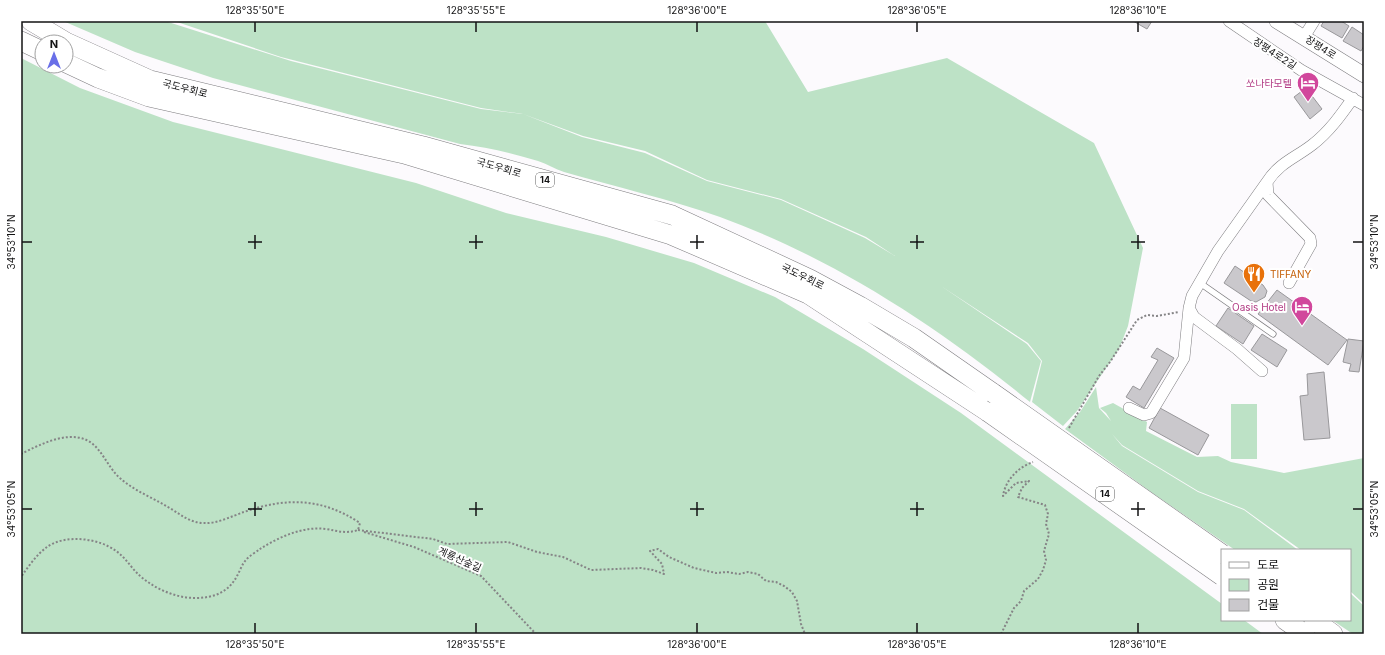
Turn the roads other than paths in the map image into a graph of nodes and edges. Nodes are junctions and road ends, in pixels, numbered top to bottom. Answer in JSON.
{"nodes":[{"id":1,"x":31,"y":21,"type":"edge"},
{"id":2,"x":1229,"y":21,"type":"edge"},
{"id":3,"x":1277,"y":21,"type":"edge"},
{"id":4,"x":1314,"y":21,"type":"edge"},
{"id":5,"x":53,"y":34,"type":"edge"},
{"id":6,"x":1304,"y":37,"type":"junction"},
{"id":7,"x":21,"y":40,"type":"edge"},
{"id":8,"x":74,"y":46,"type":"edge"},
{"id":9,"x":34,"y":47,"type":"edge"},
{"id":10,"x":74,"y":67,"type":"edge"},
{"id":11,"x":1364,"y":75,"type":"edge"},
{"id":12,"x":1354,"y":98,"type":"junction"},
{"id":13,"x":1364,"y":105,"type":"edge"},
{"id":14,"x":1267,"y":182,"type":"junction"},
{"id":15,"x":1200,"y":283,"type":"junction"},
{"id":16,"x":1289,"y":283,"type":"dead end"},
{"id":17,"x":1189,"y":308,"type":"junction"},
{"id":18,"x":1273,"y":334,"type":"dead end"},
{"id":19,"x":1262,"y":372,"type":"dead end"},
{"id":20,"x":1129,"y":408,"type":"dead end"},
{"id":21,"x":1221,"y":553,"type":"edge"},
{"id":22,"x":1221,"y":575,"type":"edge"},
{"id":23,"x":1286,"y":621,"type":"edge"},
{"id":24,"x":1315,"y":621,"type":"edge"},
{"id":25,"x":1305,"y":634,"type":"edge"},
{"id":26,"x":1333,"y":634,"type":"edge"}],
"edges":[{"from":1,"to":5,"type":"highway","name":"국도우회로","number":"14"},
{"from":2,"to":12,"type":"street","name":"장평4로2길"},
{"from":3,"to":6,"type":"street","name":"장평4로"},
{"from":4,"to":6,"type":"street"},
{"from":6,"to":11,"type":"street","name":"장평4로"},
{"from":7,"to":9,"type":"highway"},
{"from":8,"to":21,"type":"highway","name":"국도우회로","number":"14","bridge":true},
{"from":10,"to":22,"type":"highway","name":"국도우회로","number":"14","bridge":true},
{"from":12,"to":13,"type":"street","name":"장평4로2길"},
{"from":12,"to":14,"type":"street"},
{"from":14,"to":15,"type":"street"},
{"from":14,"to":16,"type":"street"},
{"from":15,"to":17,"type":"street"},
{"from":15,"to":18,"type":"lane"},
{"from":17,"to":19,"type":"street"},
{"from":17,"to":20,"type":"street"},
{"from":23,"to":25,"type":"highway"},
{"from":24,"to":26,"type":"highway"}]}
